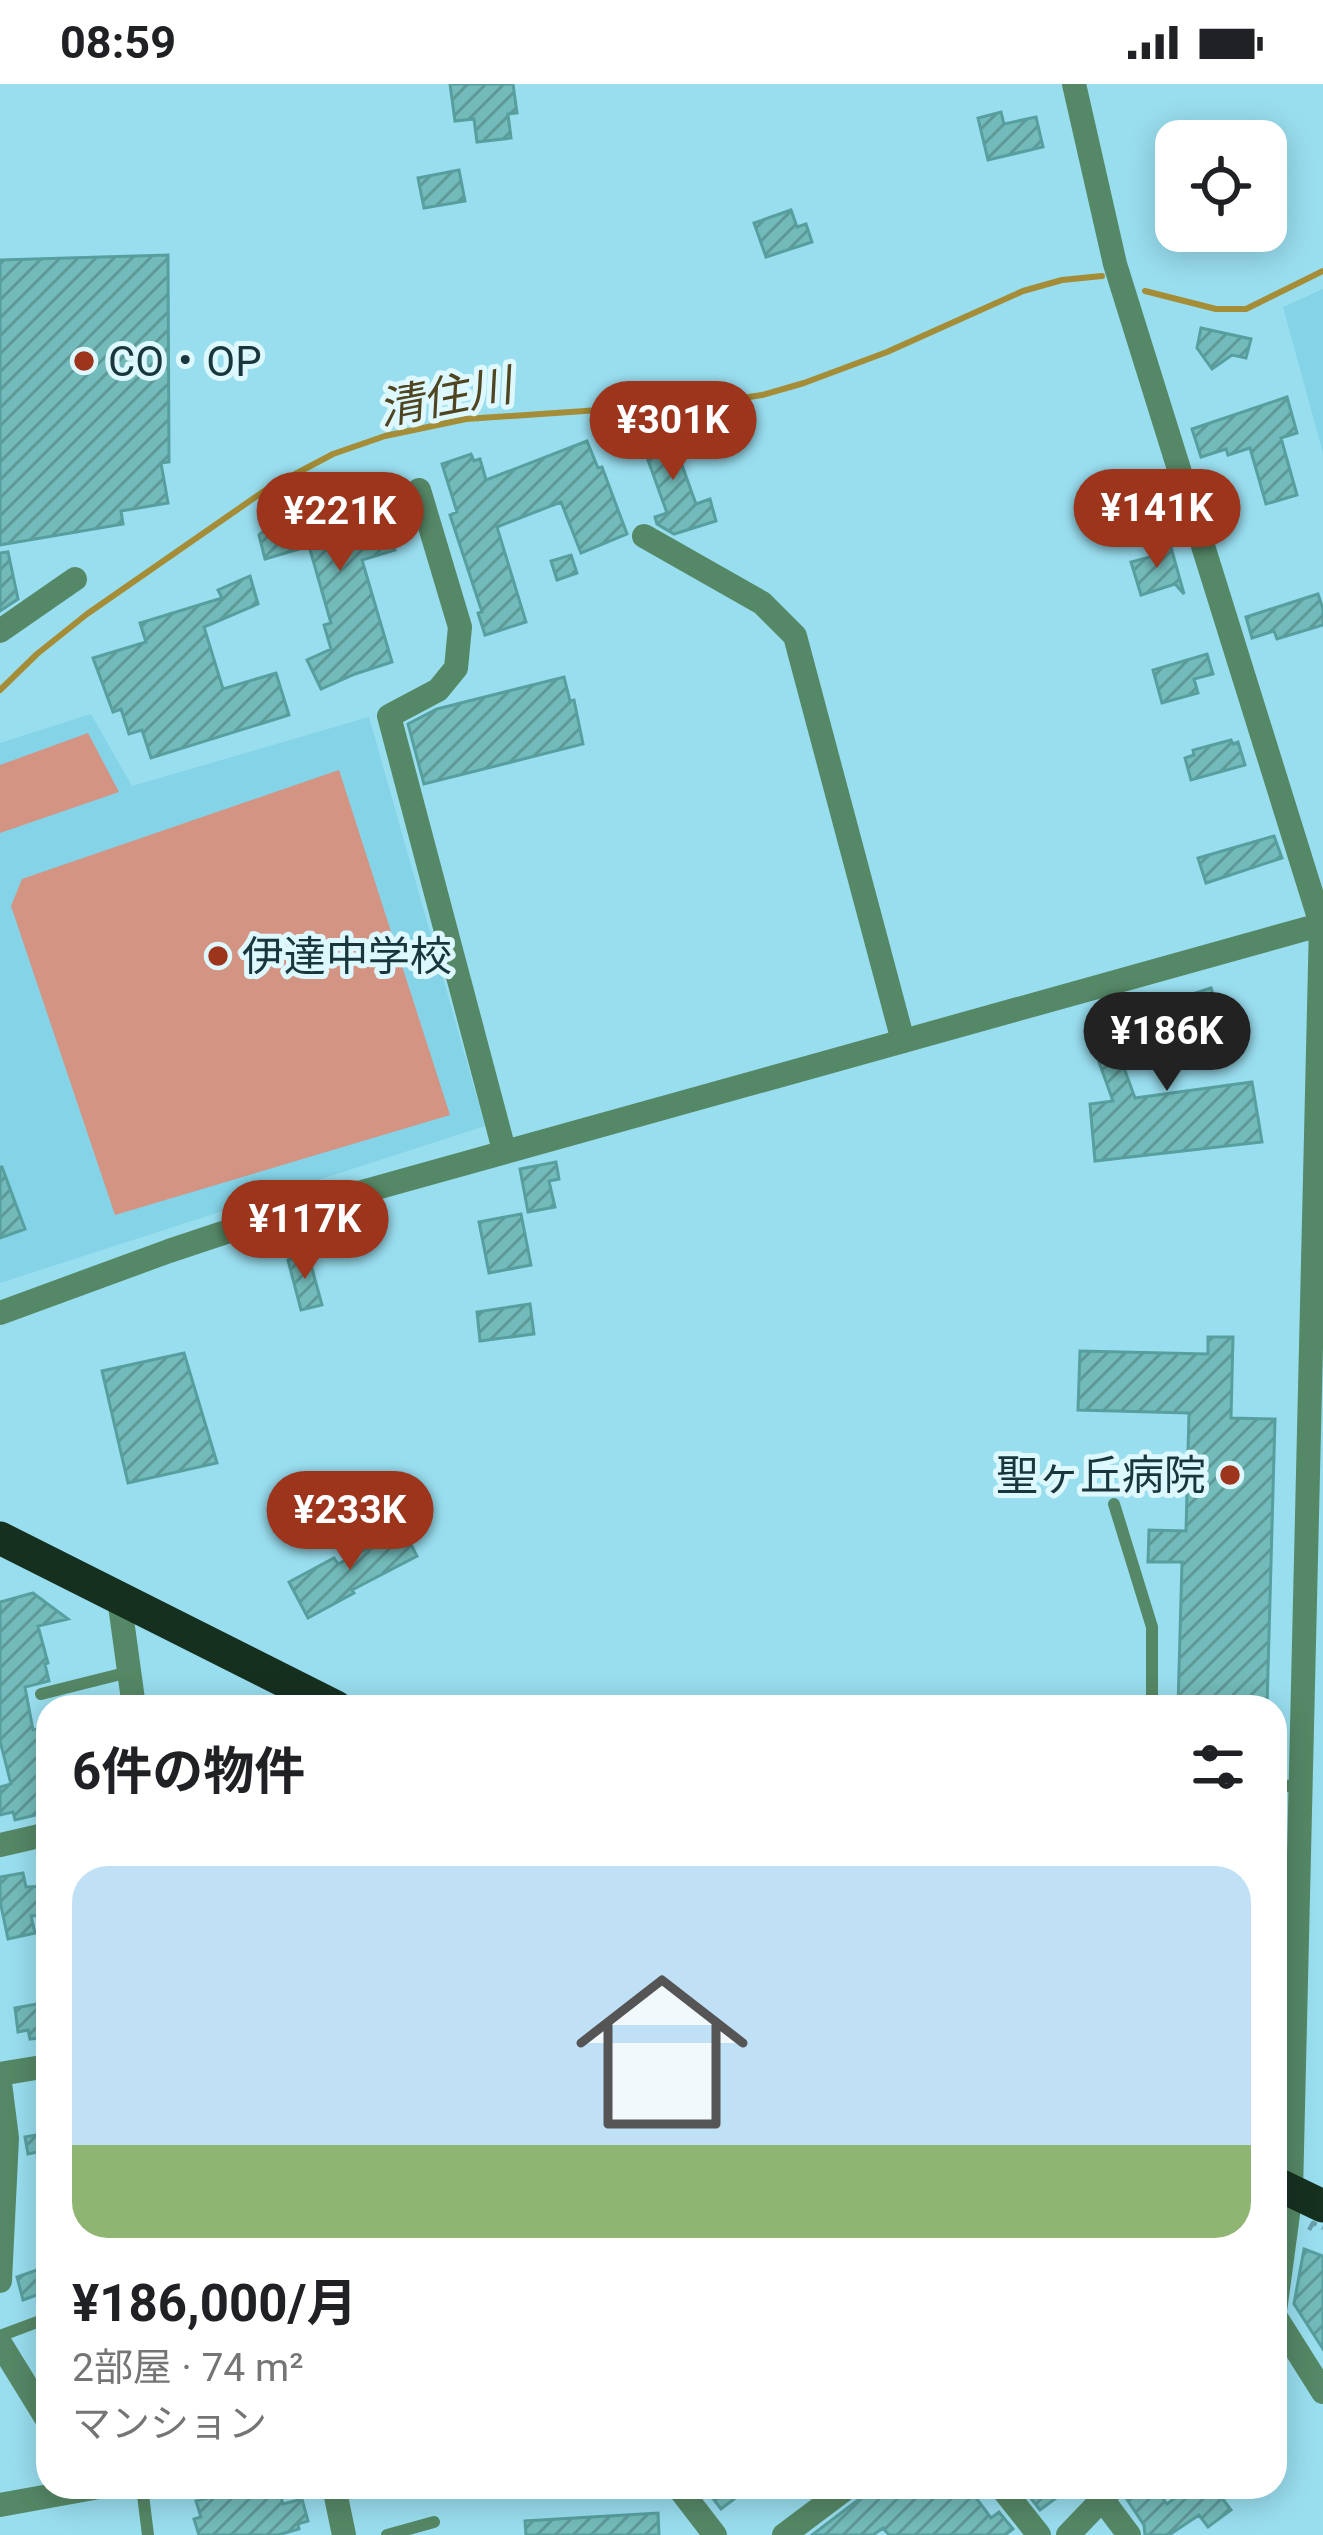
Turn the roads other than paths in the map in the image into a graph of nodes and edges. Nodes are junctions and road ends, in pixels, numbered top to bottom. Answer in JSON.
{"nodes":[{"id":1,"x":1074,"y":84,"type":"edge"},
{"id":2,"x":419,"y":490,"type":"dead end"},
{"id":3,"x":644,"y":536,"type":"dead end"},
{"id":4,"x":75,"y":579,"type":"dead end"},
{"id":5,"x":0,"y":631,"type":"edge"},
{"id":6,"x":1322,"y":924,"type":"edge"},
{"id":7,"x":903,"y":1041,"type":"junction"},
{"id":8,"x":504,"y":1150,"type":"junction"},
{"id":9,"x":0,"y":1313,"type":"edge"},
{"id":10,"x":1114,"y":1504,"type":"dead end"},
{"id":11,"x":0,"y":1538,"type":"edge"},
{"id":12,"x":119,"y":1598,"type":"junction"},
{"id":13,"x":129,"y":1672,"type":"junction"},
{"id":14,"x":41,"y":1694,"type":"dead end"},
{"id":15,"x":132,"y":1695,"type":"edge"},
{"id":16,"x":312,"y":1695,"type":"edge"},
{"id":17,"x":1152,"y":1695,"type":"edge"},
{"id":18,"x":1287,"y":1786,"type":"edge"},
{"id":19,"x":36,"y":1837,"type":"edge"},
{"id":20,"x":0,"y":1846,"type":"edge"},
{"id":21,"x":36,"y":2068,"type":"edge"},
{"id":22,"x":0,"y":2074,"type":"edge"},
{"id":23,"x":0,"y":2083,"type":"edge"},
{"id":24,"x":1287,"y":2192,"type":"edge"},
{"id":25,"x":2,"y":2198,"type":"edge"},
{"id":26,"x":1316,"y":2218,"type":"edge"},
{"id":27,"x":0,"y":2282,"type":"edge"},
{"id":28,"x":36,"y":2324,"type":"edge"},
{"id":29,"x":1287,"y":2333,"type":"edge"},
{"id":30,"x":0,"y":2340,"type":"edge"},
{"id":31,"x":1323,"y":2392,"type":"edge"},
{"id":32,"x":36,"y":2401,"type":"edge"},
{"id":33,"x":36,"y":2498,"type":"edge"},
{"id":34,"x":144,"y":2499,"type":"edge"},
{"id":35,"x":336,"y":2499,"type":"edge"},
{"id":36,"x":687,"y":2499,"type":"edge"},
{"id":37,"x":831,"y":2499,"type":"edge"},
{"id":38,"x":1010,"y":2499,"type":"edge"},
{"id":39,"x":1102,"y":2499,"type":"edge"},
{"id":40,"x":1111,"y":2499,"type":"edge"},
{"id":41,"x":0,"y":2505,"type":"edge"},
{"id":42,"x":434,"y":2522,"type":"dead end"},
{"id":43,"x":148,"y":2535,"type":"edge"},
{"id":44,"x":344,"y":2535,"type":"edge"},
{"id":45,"x":387,"y":2535,"type":"edge"},
{"id":46,"x":715,"y":2535,"type":"edge"},
{"id":47,"x":784,"y":2535,"type":"edge"},
{"id":48,"x":1039,"y":2535,"type":"edge"},
{"id":49,"x":1069,"y":2535,"type":"edge"},
{"id":50,"x":1129,"y":2535,"type":"edge"}],
"edges":[{"from":1,"to":6,"type":"street"},
{"from":2,"to":8,"type":"street"},
{"from":3,"to":7,"type":"street"},
{"from":4,"to":5,"type":"street"},
{"from":6,"to":7,"type":"street"},
{"from":6,"to":18,"type":"street"},
{"from":7,"to":8,"type":"street"},
{"from":8,"to":9,"type":"street"},
{"from":10,"to":17,"type":"lane"},
{"from":11,"to":12,"type":"highway"},
{"from":12,"to":13,"type":"street"},
{"from":12,"to":16,"type":"highway"},
{"from":13,"to":14,"type":"lane"},
{"from":13,"to":15,"type":"street"},
{"from":19,"to":20,"type":"street"},
{"from":21,"to":22,"type":"street"},
{"from":23,"to":25,"type":"street"},
{"from":24,"to":26,"type":"highway"},
{"from":25,"to":27,"type":"street"},
{"from":28,"to":30,"type":"lane"},
{"from":29,"to":31,"type":"street"},
{"from":30,"to":32,"type":"street"},
{"from":33,"to":41,"type":"street"},
{"from":34,"to":43,"type":"lane"},
{"from":35,"to":44,"type":"street"},
{"from":36,"to":46,"type":"street"},
{"from":37,"to":47,"type":"street"},
{"from":38,"to":48,"type":"street"},
{"from":39,"to":49,"type":"street"},
{"from":40,"to":50,"type":"street"},
{"from":42,"to":45,"type":"lane"}]}
